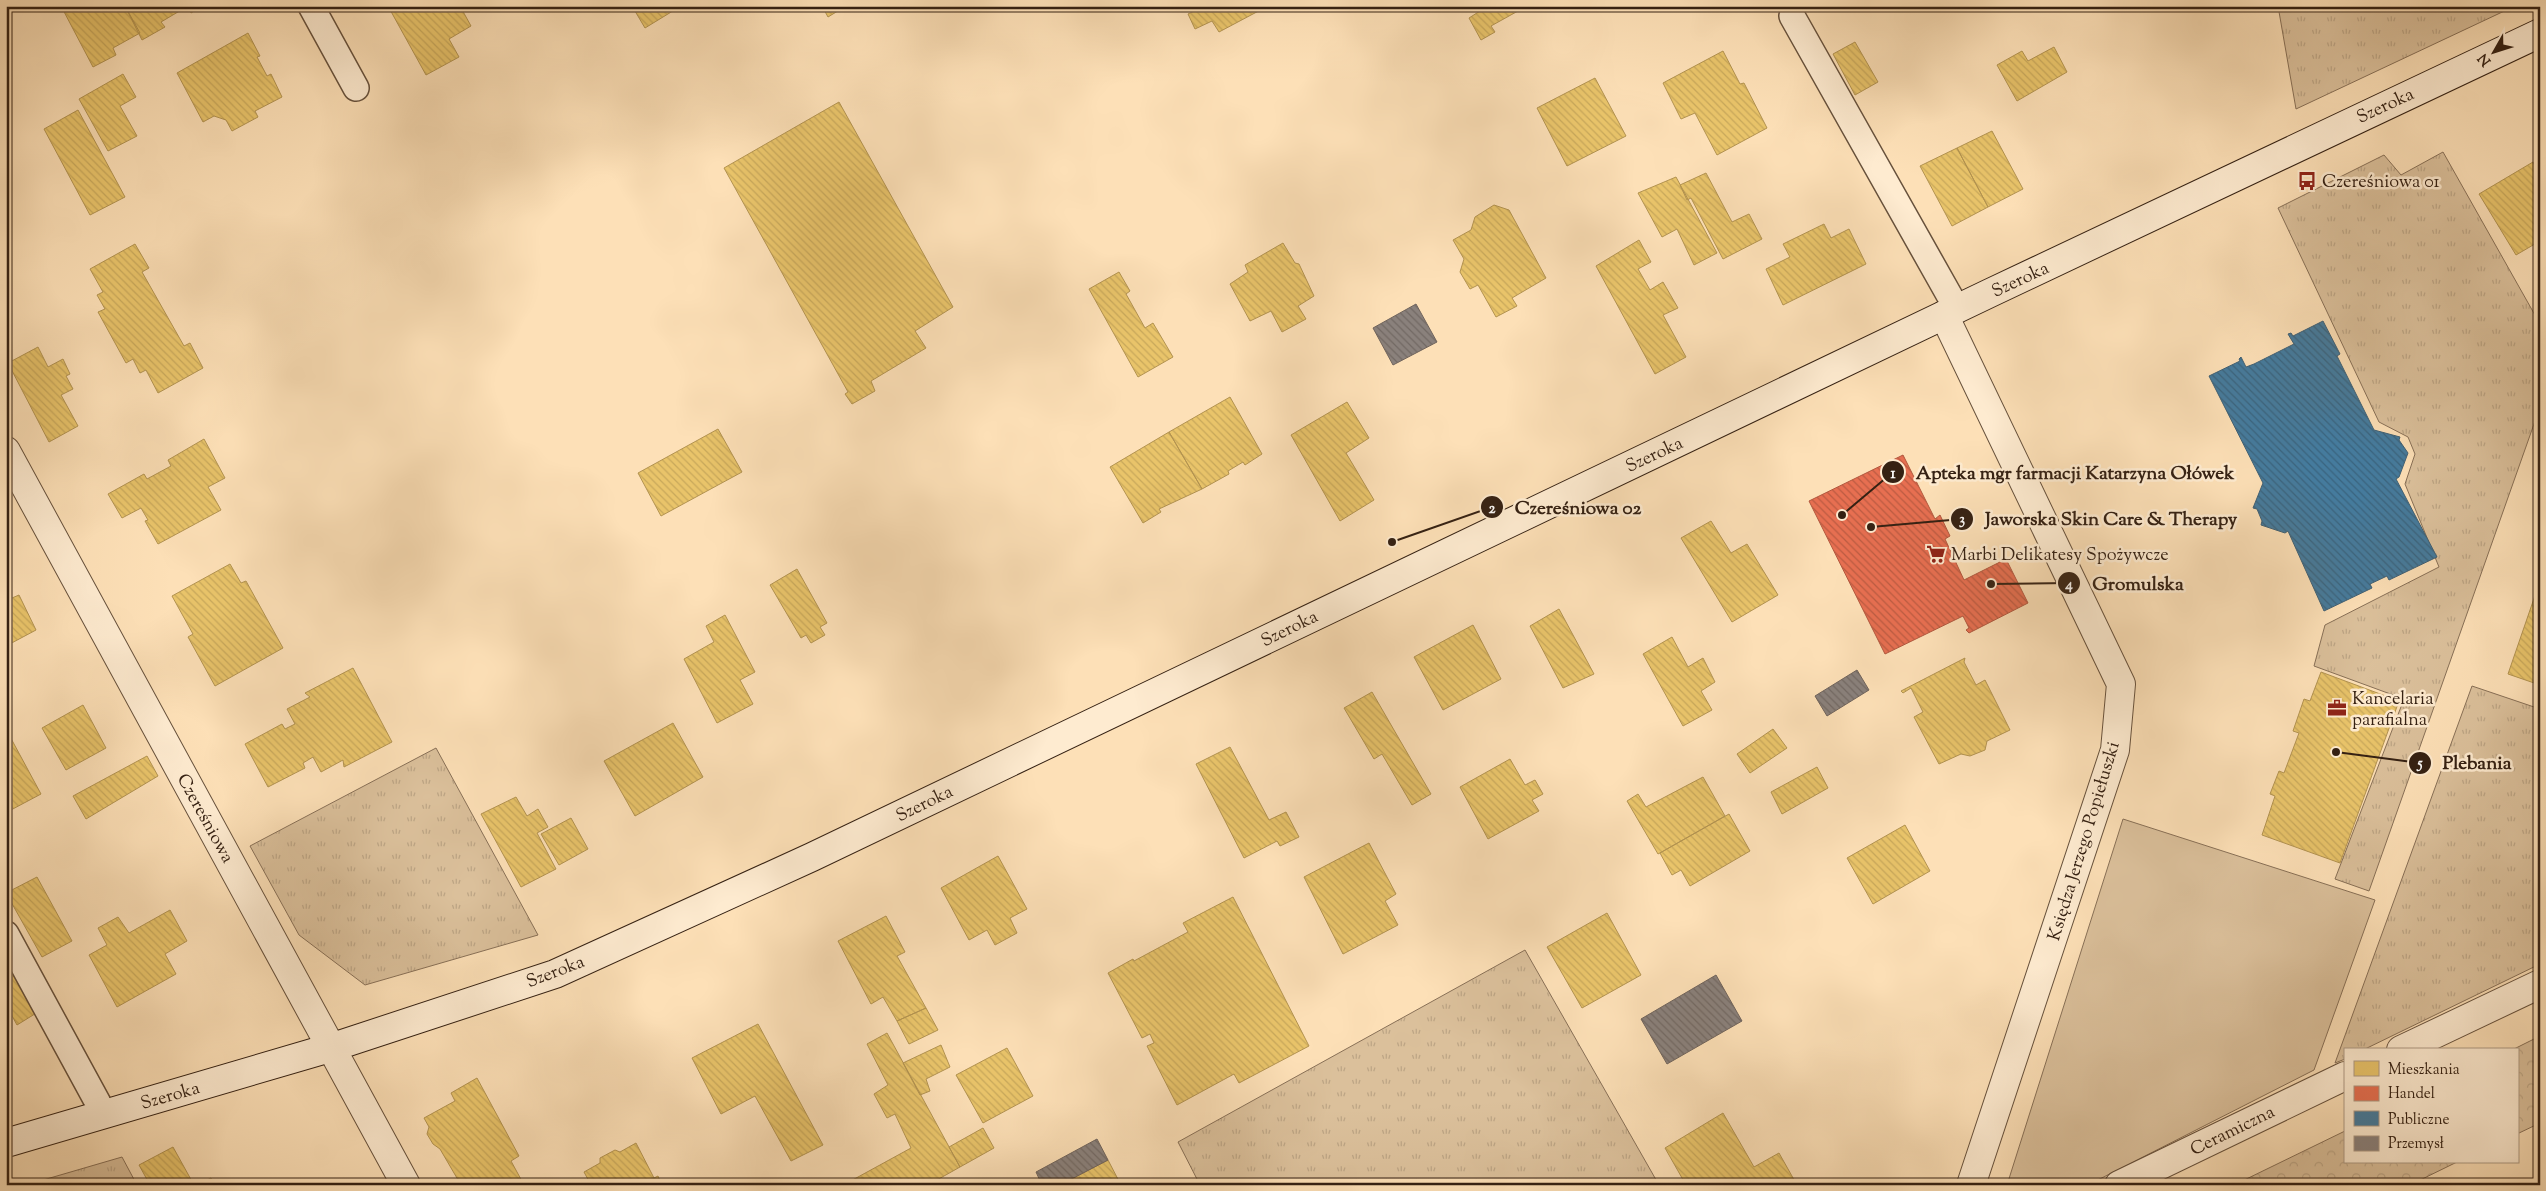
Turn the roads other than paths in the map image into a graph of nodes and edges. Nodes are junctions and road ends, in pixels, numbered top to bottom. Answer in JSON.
{"nodes":[{"id":1,"x":311,"y":6,"type":"edge"},
{"id":2,"x":1792,"y":16,"type":"dead end"},
{"id":3,"x":2540,"y":33,"type":"edge"},
{"id":4,"x":356,"y":88,"type":"dead end"},
{"id":5,"x":1950,"y":312,"type":"junction"},
{"id":6,"x":6,"y":451,"type":"edge"},
{"id":7,"x":6,"y":934,"type":"edge"},
{"id":8,"x":2540,"y":984,"type":"edge"},
{"id":9,"x":333,"y":1047,"type":"junction"},
{"id":10,"x":2405,"y":1048,"type":"edge"},
{"id":11,"x":2344,"y":1076,"type":"edge"},
{"id":12,"x":104,"y":1114,"type":"junction"},
{"id":13,"x":6,"y":1143,"type":"edge"},
{"id":14,"x":406,"y":1185,"type":"edge"},
{"id":15,"x":1972,"y":1185,"type":"edge"},
{"id":16,"x":2119,"y":1185,"type":"edge"}],
"edges":[{"from":1,"to":4,"type":"lane"},
{"from":2,"to":5,"type":"lane"},
{"from":3,"to":5,"type":"street","name":"Szeroka"},
{"from":5,"to":9,"type":"street","name":"Szeroka"},
{"from":5,"to":15,"type":"street","name":"Księdza Jerzego Popiełuszki"},
{"from":6,"to":9,"type":"street","name":"Czereśniowa"},
{"from":7,"to":12,"type":"lane"},
{"from":8,"to":10,"type":"street"},
{"from":9,"to":12,"type":"street","name":"Szeroka"},
{"from":9,"to":14,"type":"street","name":"Czereśniowa"},
{"from":11,"to":16,"type":"street","name":"Ceramiczna"},
{"from":12,"to":13,"type":"street","name":"Szeroka"}]}
